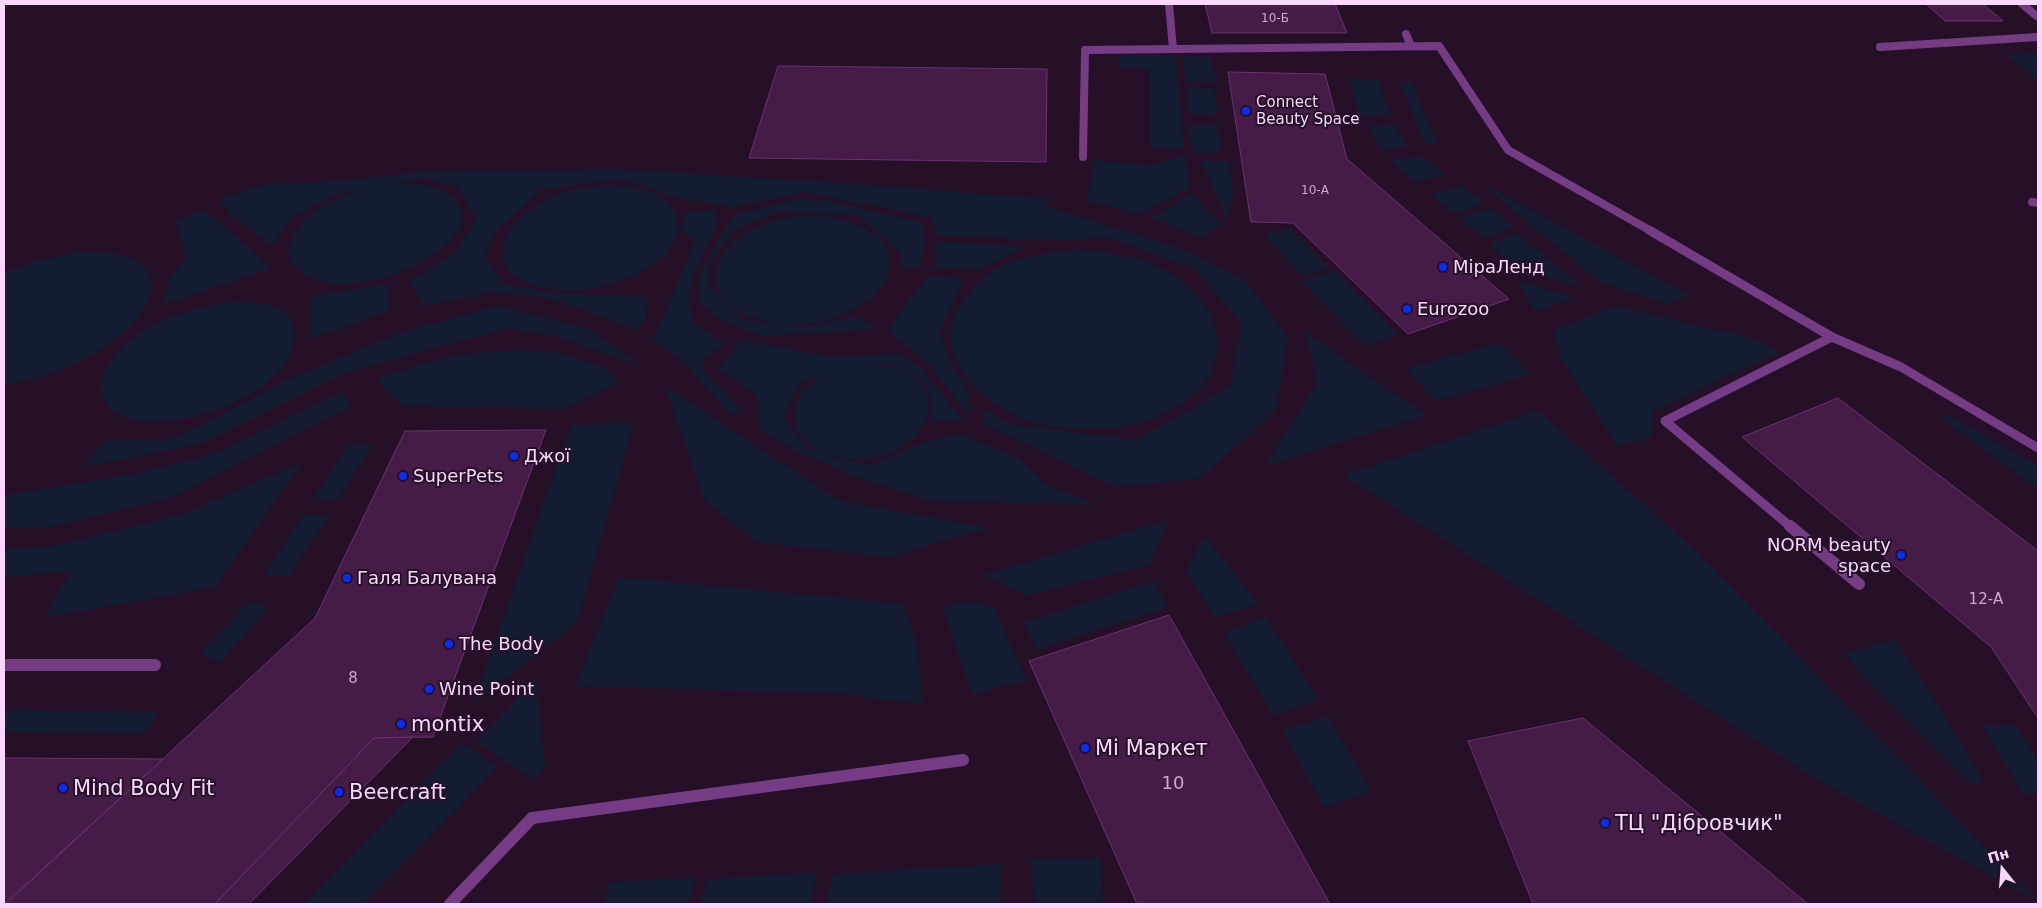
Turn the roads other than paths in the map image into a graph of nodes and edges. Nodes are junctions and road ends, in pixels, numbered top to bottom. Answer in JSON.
{"nodes":[{"id":1,"x":1169,"y":4,"type":"edge"},
{"id":2,"x":2022,"y":4,"type":"edge"},
{"id":3,"x":2038,"y":17,"type":"edge"},
{"id":4,"x":1406,"y":34,"type":"dead end"},
{"id":5,"x":2038,"y":37,"type":"edge"},
{"id":6,"x":1411,"y":46,"type":"junction"},
{"id":7,"x":1880,"y":46,"type":"dead end"},
{"id":8,"x":1173,"y":49,"type":"junction"},
{"id":9,"x":1083,"y":156,"type":"dead end"},
{"id":10,"x":1832,"y":337,"type":"junction"},
{"id":11,"x":2038,"y":448,"type":"edge"},
{"id":12,"x":1859,"y":584,"type":"dead end"},
{"id":13,"x":4,"y":665,"type":"edge"},
{"id":14,"x":154,"y":665,"type":"dead end"},
{"id":15,"x":962,"y":760,"type":"dead end"},
{"id":16,"x":450,"y":904,"type":"edge"}],
"edges":[{"from":1,"to":8,"type":"lane"},
{"from":2,"to":3,"type":"lane"},
{"from":4,"to":6,"type":"lane"},
{"from":5,"to":7,"type":"lane"},
{"from":6,"to":8,"type":"lane"},
{"from":6,"to":10,"type":"lane"},
{"from":8,"to":9,"type":"lane"},
{"from":10,"to":11,"type":"lane"},
{"from":10,"to":12,"type":"lane"},
{"from":13,"to":14,"type":"lane"},
{"from":15,"to":16,"type":"lane"}]}
